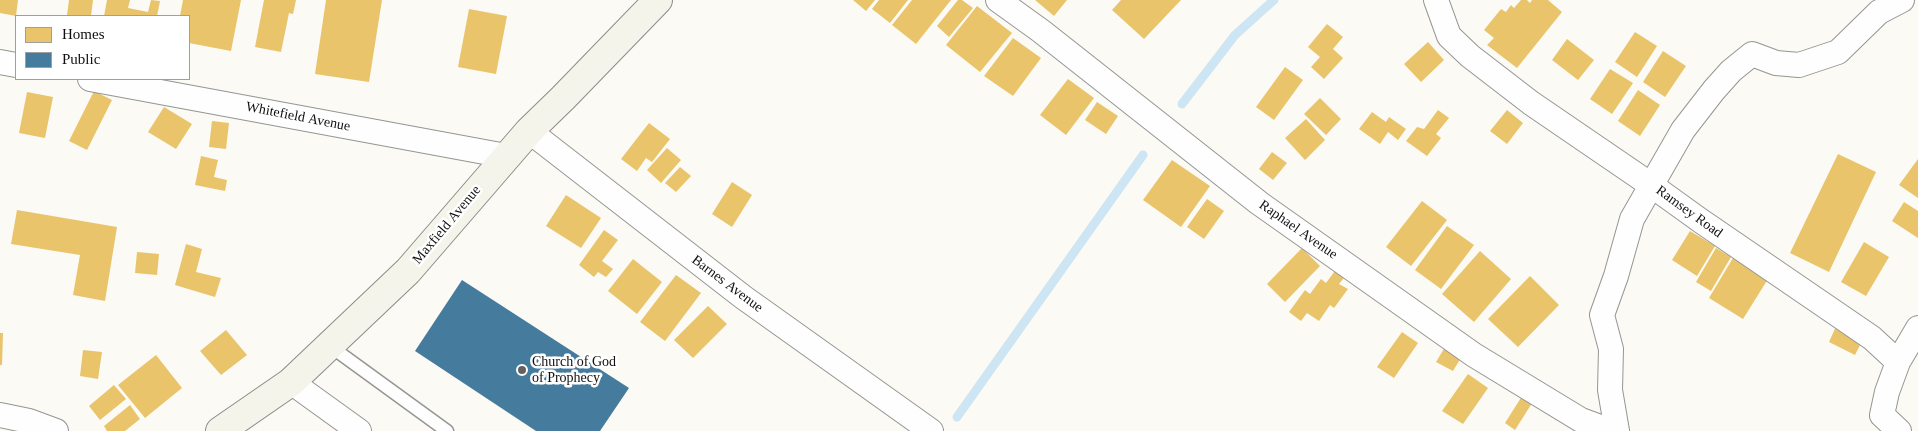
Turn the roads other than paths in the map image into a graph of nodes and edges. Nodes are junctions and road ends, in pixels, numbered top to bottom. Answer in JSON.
{"nodes":[{"id":1,"x":658,"y":0,"type":"edge"},
{"id":2,"x":998,"y":0,"type":"edge"},
{"id":3,"x":1436,"y":0,"type":"edge"},
{"id":4,"x":1902,"y":0,"type":"edge"},
{"id":5,"x":0,"y":62,"type":"edge"},
{"id":6,"x":15,"y":65,"type":"edge"},
{"id":7,"x":95,"y":80,"type":"edge"},
{"id":8,"x":529,"y":131,"type":"junction"},
{"id":9,"x":506,"y":156,"type":"junction"},
{"id":10,"x":1651,"y":185,"type":"junction"},
{"id":11,"x":1918,"y":328,"type":"edge"},
{"id":12,"x":330,"y":346,"type":"junction"},
{"id":13,"x":1898,"y":362,"type":"junction"},
{"id":14,"x":291,"y":382,"type":"junction"},
{"id":15,"x":0,"y":415,"type":"edge"},
{"id":16,"x":56,"y":431,"type":"edge"},
{"id":17,"x":220,"y":431,"type":"edge"},
{"id":18,"x":359,"y":431,"type":"edge"},
{"id":19,"x":447,"y":431,"type":"edge"},
{"id":20,"x":931,"y":431,"type":"edge"},
{"id":21,"x":1617,"y":431,"type":"edge"},
{"id":22,"x":1899,"y":431,"type":"edge"}],
"edges":[{"from":1,"to":8,"type":"main road","name":"Maxfield Avenue"},
{"from":2,"to":21,"type":"street","name":"Raphael Avenue"},
{"from":3,"to":10,"type":"street","name":"Ramsey Road"},
{"from":4,"to":10,"type":"street"},
{"from":5,"to":6,"type":"street"},
{"from":7,"to":9,"type":"street","name":"Whitefield Avenue"},
{"from":8,"to":9,"type":"main road","name":"Maxfield Avenue"},
{"from":8,"to":20,"type":"street","name":"Barnes Avenue"},
{"from":9,"to":12,"type":"main road","name":"Maxfield Avenue"},
{"from":10,"to":13,"type":"street","name":"Ramsey Road"},
{"from":10,"to":21,"type":"street"},
{"from":11,"to":13,"type":"street"},
{"from":12,"to":14,"type":"main road","name":"Maxfield Avenue"},
{"from":12,"to":19,"type":"lane"},
{"from":13,"to":22,"type":"street"},
{"from":14,"to":17,"type":"main road","name":"Maxfield Avenue"},
{"from":14,"to":18,"type":"street"},
{"from":15,"to":16,"type":"street"}]}
